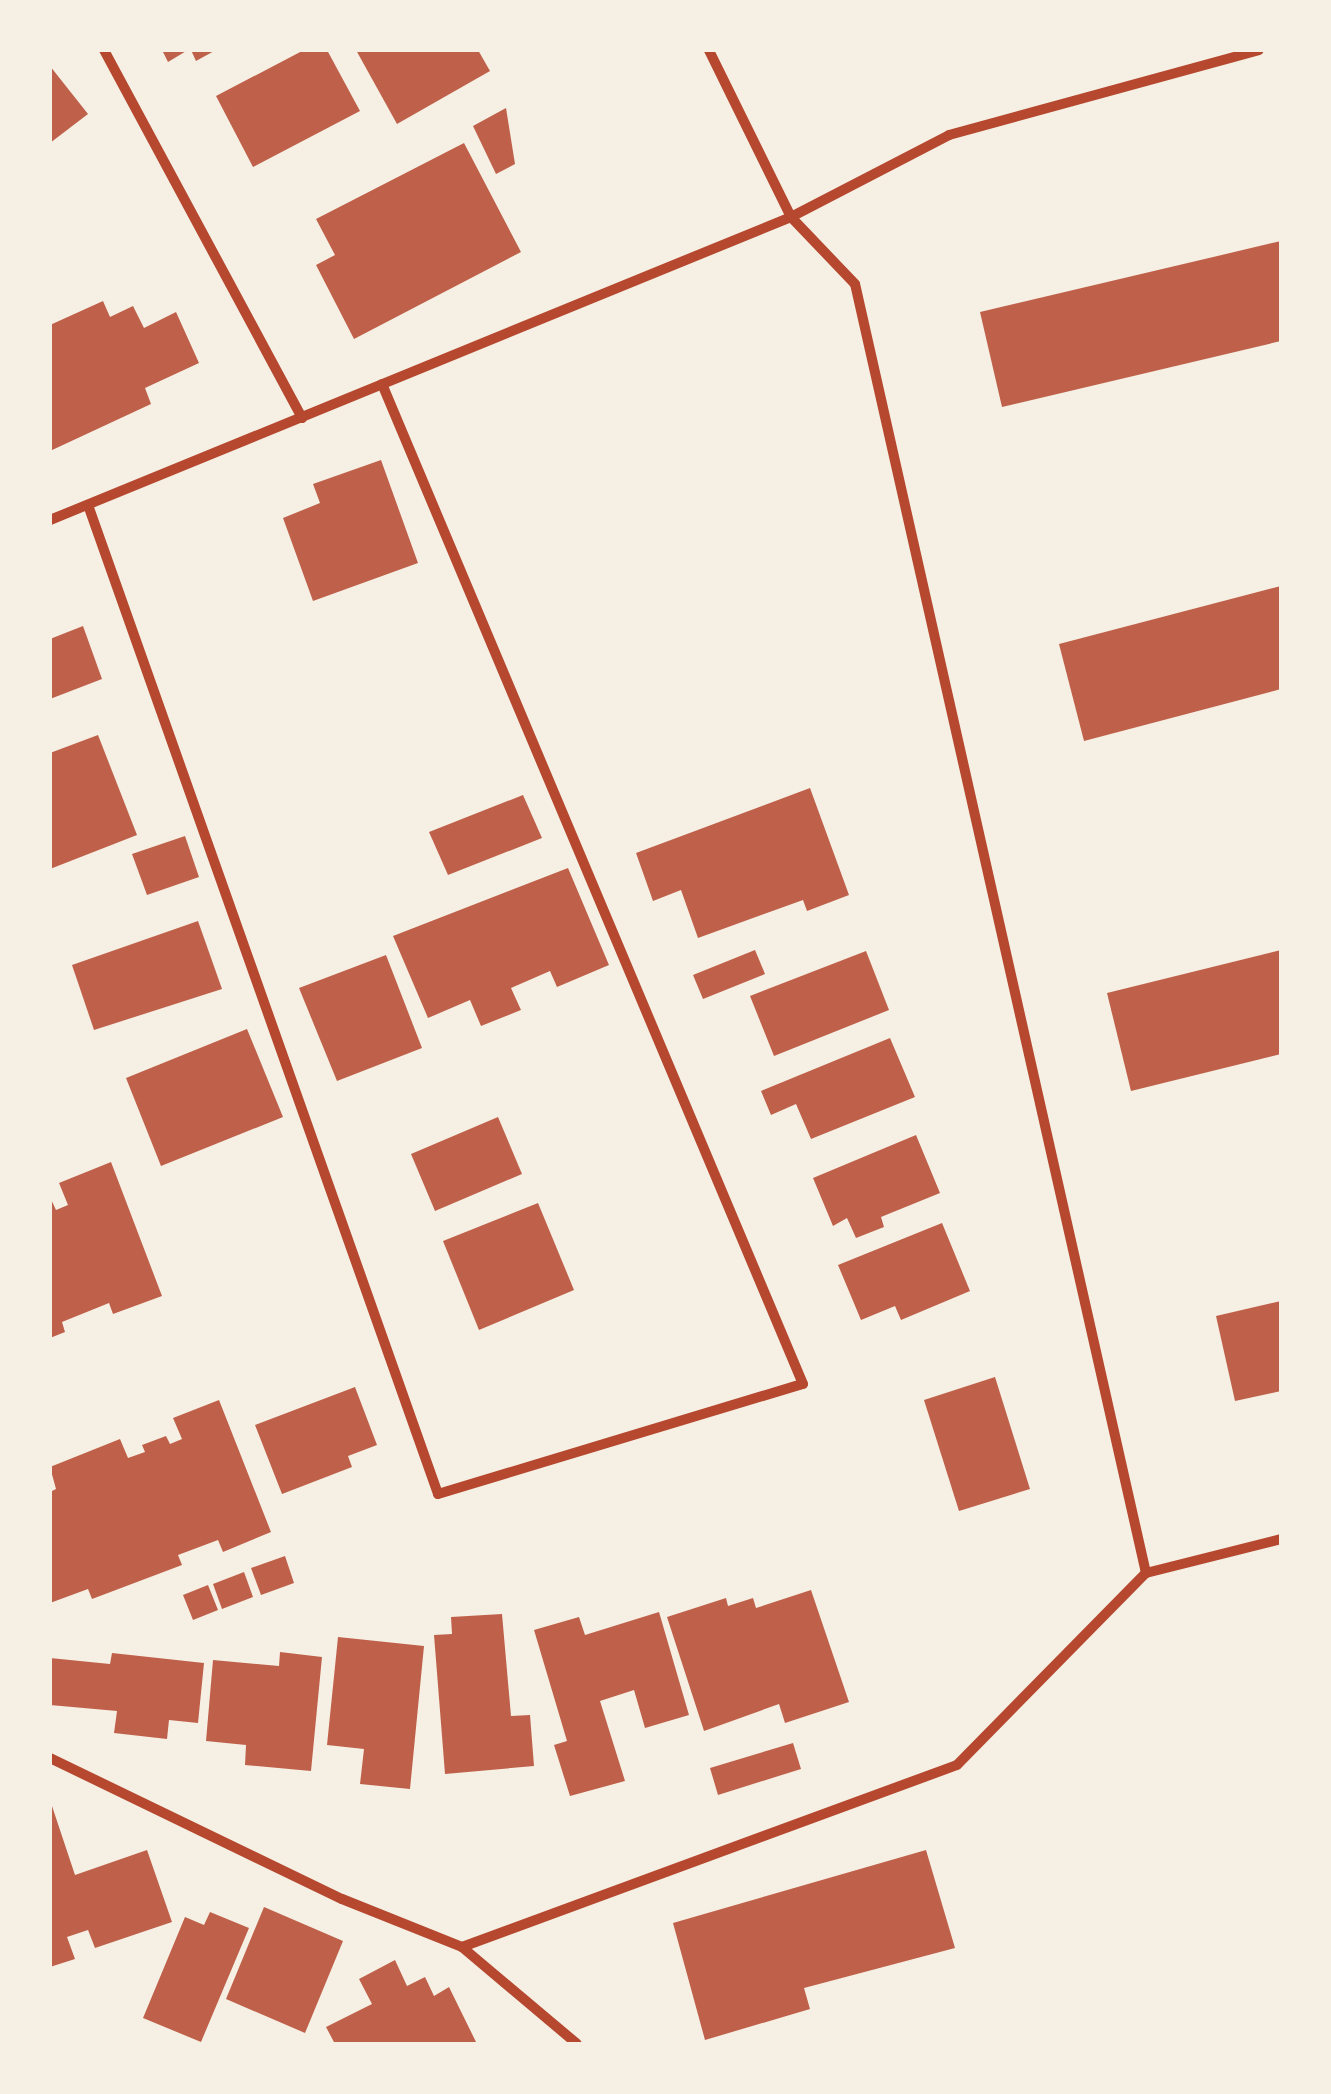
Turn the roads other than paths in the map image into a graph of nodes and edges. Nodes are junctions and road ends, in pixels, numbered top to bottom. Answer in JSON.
{"nodes":[{"id":1,"x":104,"y":50,"type":"edge"},
{"id":2,"x":709,"y":50,"type":"edge"},
{"id":3,"x":1259,"y":50,"type":"edge"},
{"id":4,"x":791,"y":217,"type":"junction"},
{"id":5,"x":382,"y":384,"type":"junction"},
{"id":6,"x":302,"y":418,"type":"junction"},
{"id":7,"x":88,"y":505,"type":"junction"},
{"id":8,"x":50,"y":520,"type":"edge"},
{"id":9,"x":1281,"y":1539,"type":"edge"},
{"id":10,"x":1146,"y":1573,"type":"junction"},
{"id":11,"x":50,"y":1758,"type":"edge"},
{"id":12,"x":462,"y":1947,"type":"junction"},
{"id":13,"x":577,"y":2044,"type":"edge"}],
"edges":[{"from":1,"to":6,"type":"street"},
{"from":2,"to":4,"type":"street"},
{"from":3,"to":4,"type":"street"},
{"from":4,"to":5,"type":"street"},
{"from":4,"to":10,"type":"street"},
{"from":5,"to":6,"type":"street"},
{"from":5,"to":7,"type":"street"},
{"from":6,"to":7,"type":"street"},
{"from":7,"to":8,"type":"street"},
{"from":9,"to":10,"type":"street"},
{"from":10,"to":12,"type":"street"},
{"from":11,"to":12,"type":"street"},
{"from":12,"to":13,"type":"street"}]}
